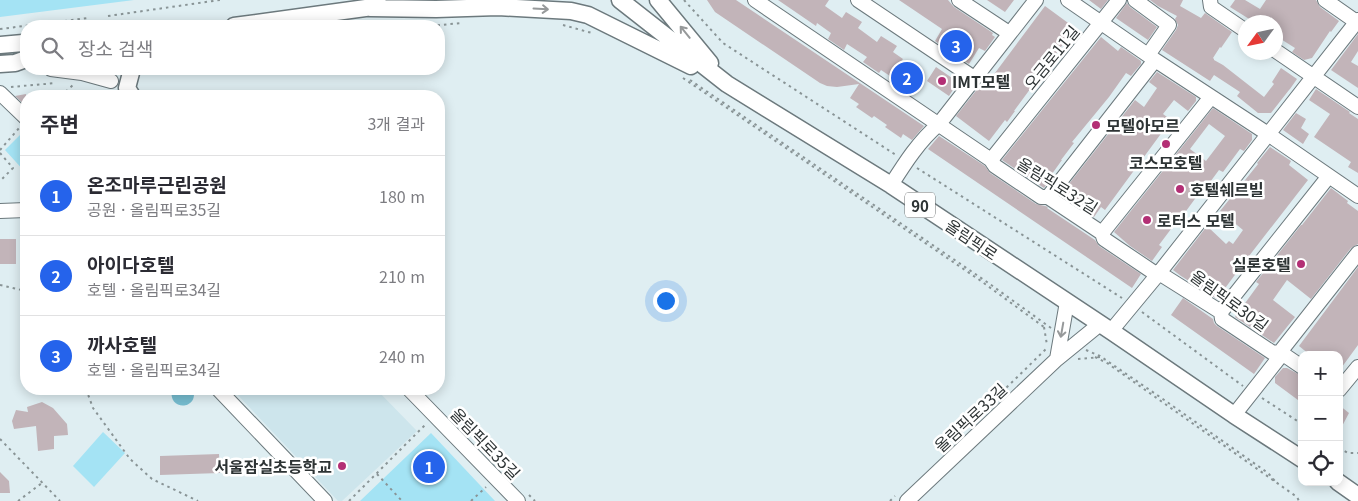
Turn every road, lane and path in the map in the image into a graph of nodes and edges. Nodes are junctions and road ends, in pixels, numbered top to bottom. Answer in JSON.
{"nodes":[{"id":1,"x":220,"y":0,"type":"edge"},
{"id":2,"x":419,"y":0,"type":"edge"},
{"id":3,"x":620,"y":0,"type":"edge"},
{"id":4,"x":658,"y":0,"type":"edge"},
{"id":5,"x":684,"y":0,"type":"edge"},
{"id":6,"x":755,"y":0,"type":"edge"},
{"id":7,"x":858,"y":0,"type":"edge"},
{"id":8,"x":959,"y":0,"type":"edge"},
{"id":9,"x":1036,"y":0,"type":"edge"},
{"id":10,"x":1068,"y":0,"type":"edge"},
{"id":11,"x":1119,"y":0,"type":"edge"},
{"id":12,"x":1135,"y":0,"type":"edge"},
{"id":13,"x":1210,"y":0,"type":"edge"},
{"id":14,"x":1325,"y":0,"type":"edge"},
{"id":15,"x":370,"y":8,"type":"junction"},
{"id":16,"x":108,"y":16,"type":"dead end"},
{"id":17,"x":88,"y":18,"type":"dead end"},
{"id":18,"x":72,"y":20,"type":"edge"},
{"id":19,"x":279,"y":20,"type":"edge"},
{"id":20,"x":1101,"y":22,"type":"junction"},
{"id":21,"x":1358,"y":22,"type":"edge"},
{"id":22,"x":562,"y":24,"type":"dead end"},
{"id":23,"x":20,"y":26,"type":"edge"},
{"id":24,"x":1238,"y":26,"type":"edge"},
{"id":25,"x":0,"y":29,"type":"edge"},
{"id":26,"x":1009,"y":33,"type":"junction"},
{"id":27,"x":597,"y":35,"type":"dead end"},
{"id":28,"x":20,"y":43,"type":"edge"},
{"id":29,"x":0,"y":45,"type":"edge"},
{"id":30,"x":1283,"y":56,"type":"edge"},
{"id":31,"x":1152,"y":57,"type":"junction"},
{"id":32,"x":89,"y":75,"type":"edge"},
{"id":33,"x":105,"y":75,"type":"edge"},
{"id":34,"x":131,"y":75,"type":"edge"},
{"id":35,"x":974,"y":78,"type":"junction"},
{"id":36,"x":1314,"y":78,"type":"junction"},
{"id":37,"x":111,"y":81,"type":"junction"},
{"id":38,"x":58,"y":83,"type":"dead end"},
{"id":39,"x":75,"y":83,"type":"dead end"},
{"id":40,"x":727,"y":84,"type":"junction"},
{"id":41,"x":5,"y":90,"type":"edge"},
{"id":42,"x":67,"y":90,"type":"edge"},
{"id":43,"x":119,"y":90,"type":"edge"},
{"id":44,"x":129,"y":90,"type":"edge"},
{"id":45,"x":1211,"y":97,"type":"junction"},
{"id":46,"x":1358,"y":107,"type":"edge"},
{"id":47,"x":20,"y":115,"type":"edge"},
{"id":48,"x":939,"y":124,"type":"junction"},
{"id":49,"x":20,"y":127,"type":"edge"},
{"id":50,"x":1268,"y":134,"type":"junction"},
{"id":51,"x":0,"y":150,"type":"edge"},
{"id":52,"x":0,"y":154,"type":"edge"},
{"id":53,"x":991,"y":160,"type":"junction"},
{"id":54,"x":906,"y":161,"type":"junction"},
{"id":55,"x":1329,"y":176,"type":"junction"},
{"id":56,"x":0,"y":181,"type":"edge"},
{"id":57,"x":891,"y":185,"type":"junction"},
{"id":58,"x":1358,"y":196,"type":"edge"},
{"id":59,"x":1048,"y":197,"type":"junction"},
{"id":60,"x":20,"y":210,"type":"edge"},
{"id":61,"x":0,"y":211,"type":"edge"},
{"id":62,"x":1102,"y":233,"type":"junction"},
{"id":63,"x":1358,"y":253,"type":"edge"},
{"id":64,"x":1159,"y":273,"type":"junction"},
{"id":65,"x":0,"y":285,"type":"edge"},
{"id":66,"x":20,"y":290,"type":"edge"},
{"id":67,"x":1067,"y":302,"type":"junction"},
{"id":68,"x":1132,"y":305,"type":"junction"},
{"id":69,"x":1221,"y":312,"type":"junction"},
{"id":70,"x":1043,"y":322,"type":"junction"},
{"id":71,"x":1044,"y":327,"type":"junction"},
{"id":72,"x":1105,"y":328,"type":"junction"},
{"id":73,"x":1061,"y":335,"type":"junction"},
{"id":74,"x":1074,"y":345,"type":"junction"},
{"id":75,"x":1280,"y":352,"type":"junction"},
{"id":76,"x":1101,"y":357,"type":"junction"},
{"id":77,"x":1057,"y":359,"type":"junction"},
{"id":78,"x":1298,"y":363,"type":"edge"},
{"id":79,"x":1358,"y":367,"type":"edge"},
{"id":80,"x":1343,"y":385,"type":"edge"},
{"id":81,"x":1252,"y":392,"type":"junction"},
{"id":82,"x":88,"y":395,"type":"edge"},
{"id":83,"x":224,"y":395,"type":"edge"},
{"id":84,"x":415,"y":395,"type":"edge"},
{"id":85,"x":1234,"y":415,"type":"junction"},
{"id":86,"x":1298,"y":421,"type":"edge"},
{"id":87,"x":428,"y":423,"type":"dead end"},
{"id":88,"x":954,"y":438,"type":"dead end"},
{"id":89,"x":0,"y":439,"type":"edge"},
{"id":90,"x":1343,"y":451,"type":"edge"},
{"id":91,"x":1358,"y":453,"type":"edge"},
{"id":92,"x":1298,"y":456,"type":"edge"},
{"id":93,"x":377,"y":474,"type":"junction"},
{"id":94,"x":1275,"y":481,"type":"junction"},
{"id":95,"x":42,"y":483,"type":"junction"},
{"id":96,"x":488,"y":485,"type":"dead end"},
{"id":97,"x":1343,"y":486,"type":"edge"},
{"id":98,"x":1358,"y":496,"type":"edge"},
{"id":99,"x":902,"y":498,"type":"edge"},
{"id":100,"x":18,"y":501,"type":"edge"},
{"id":101,"x":60,"y":501,"type":"edge"},
{"id":102,"x":198,"y":501,"type":"edge"},
{"id":103,"x":325,"y":501,"type":"edge"},
{"id":104,"x":349,"y":501,"type":"edge"},
{"id":105,"x":402,"y":501,"type":"edge"},
{"id":106,"x":472,"y":501,"type":"edge"},
{"id":107,"x":518,"y":501,"type":"edge"},
{"id":108,"x":890,"y":501,"type":"edge"},
{"id":109,"x":1299,"y":501,"type":"edge"}],
"edges":[{"from":1,"to":16,"type":"path"},
{"from":2,"to":15,"type":"main road","number":"90"},
{"from":3,"to":40,"type":"main road","name":"올림픽로","number":"90"},
{"from":40,"to":4,"type":"main road","one_way":true},
{"from":5,"to":54,"type":"path"},
{"from":6,"to":48,"type":"street","name":"올림픽로32길"},
{"from":7,"to":35,"type":"street"},
{"from":8,"to":26,"type":"street"},
{"from":9,"to":26,"type":"street"},
{"from":10,"to":20,"type":"street","name":"오금로11길"},
{"from":11,"to":20,"type":"street","name":"오금로11길"},
{"from":12,"to":31,"type":"street"},
{"from":13,"to":24,"type":"street"},
{"from":14,"to":21,"type":"street"},
{"from":15,"to":19,"type":"main road","number":"90"},
{"from":15,"to":40,"type":"main road","number":"90","one_way":true},
{"from":17,"to":18,"type":"path"},
{"from":20,"to":31,"type":"street","name":"오금로11길"},
{"from":20,"to":53,"type":"street","name":"오금로11길"},
{"from":21,"to":36,"type":"street"},
{"from":22,"to":27,"type":"path"},
{"from":23,"to":25,"type":"path"},
{"from":26,"to":35,"type":"street"},
{"from":28,"to":29,"type":"main road"},
{"from":30,"to":36,"type":"street"},
{"from":31,"to":45,"type":"street","name":"오금로11길"},
{"from":31,"to":59,"type":"street"},
{"from":32,"to":37,"type":"street"},
{"from":33,"to":37,"type":"street"},
{"from":34,"to":44,"type":"main road"},
{"from":35,"to":48,"type":"street"},
{"from":36,"to":46,"type":"street"},
{"from":36,"to":50,"type":"street"},
{"from":37,"to":43,"type":"street"},
{"from":38,"to":41,"type":"path"},
{"from":39,"to":42,"type":"path"},
{"from":40,"to":57,"type":"main road","name":"올림픽로","number":"90"},
{"from":41,"to":47,"type":"street"},
{"from":45,"to":50,"type":"street","name":"오금로11길"},
{"from":45,"to":62,"type":"street"},
{"from":48,"to":53,"type":"street","name":"올림픽로32길"},
{"from":48,"to":54,"type":"street"},
{"from":49,"to":51,"type":"path"},
{"from":50,"to":55,"type":"street","name":"오금로11길"},
{"from":50,"to":64,"type":"street"},
{"from":52,"to":56,"type":"path"},
{"from":53,"to":59,"type":"street","name":"올림픽로32길"},
{"from":54,"to":57,"type":"street"},
{"from":54,"to":68,"type":"path"},
{"from":55,"to":58,"type":"street","name":"오금로11길"},
{"from":55,"to":69,"type":"street"},
{"from":57,"to":67,"type":"main road","name":"올림픽로","number":"90"},
{"from":59,"to":62,"type":"street","name":"올림픽로32길"},
{"from":60,"to":61,"type":"street"},
{"from":62,"to":64,"type":"street","name":"올림픽로32길"},
{"from":63,"to":75,"type":"street"},
{"from":64,"to":68,"type":"street"},
{"from":64,"to":69,"type":"street","name":"올림픽로30길"},
{"from":65,"to":66,"type":"path"},
{"from":67,"to":72,"type":"main road","name":"올림픽로","number":"90"},
{"from":67,"to":73,"type":"street","one_way":true},
{"from":68,"to":72,"type":"street"},
{"from":68,"to":81,"type":"path"},
{"from":69,"to":75,"type":"street","name":"올림픽로30길"},
{"from":70,"to":71,"type":"path"},
{"from":70,"to":71,"type":"path"},
{"from":70,"to":73,"type":"path"},
{"from":71,"to":88,"type":"path"},
{"from":72,"to":74,"type":"street","name":"올림픽로33길"},
{"from":72,"to":85,"type":"main road","name":"올림픽로","number":"90"},
{"from":73,"to":77,"type":"street"},
{"from":74,"to":76,"type":"path"},
{"from":74,"to":77,"type":"street","name":"올림픽로33길"},
{"from":75,"to":78,"type":"street"},
{"from":75,"to":81,"type":"street"},
{"from":76,"to":94,"type":"path"},
{"from":76,"to":94,"type":"path"},
{"from":77,"to":99,"type":"street","name":"올림픽로33길"},
{"from":79,"to":80,"type":"street"},
{"from":81,"to":85,"type":"street"},
{"from":81,"to":86,"type":"path"},
{"from":82,"to":102,"type":"path"},
{"from":83,"to":103,"type":"street"},
{"from":84,"to":107,"type":"street","name":"올림픽로35길"},
{"from":85,"to":92,"type":"main road","name":"올림픽로","number":"90"},
{"from":87,"to":93,"type":"path"},
{"from":89,"to":95,"type":"path"},
{"from":90,"to":91,"type":"path"},
{"from":93,"to":104,"type":"path"},
{"from":93,"to":105,"type":"path"},
{"from":94,"to":109,"type":"path"},
{"from":95,"to":100,"type":"path"},
{"from":95,"to":101,"type":"path"},
{"from":96,"to":106,"type":"path"},
{"from":97,"to":98,"type":"main road"},
{"from":99,"to":108,"type":"path"}]}
